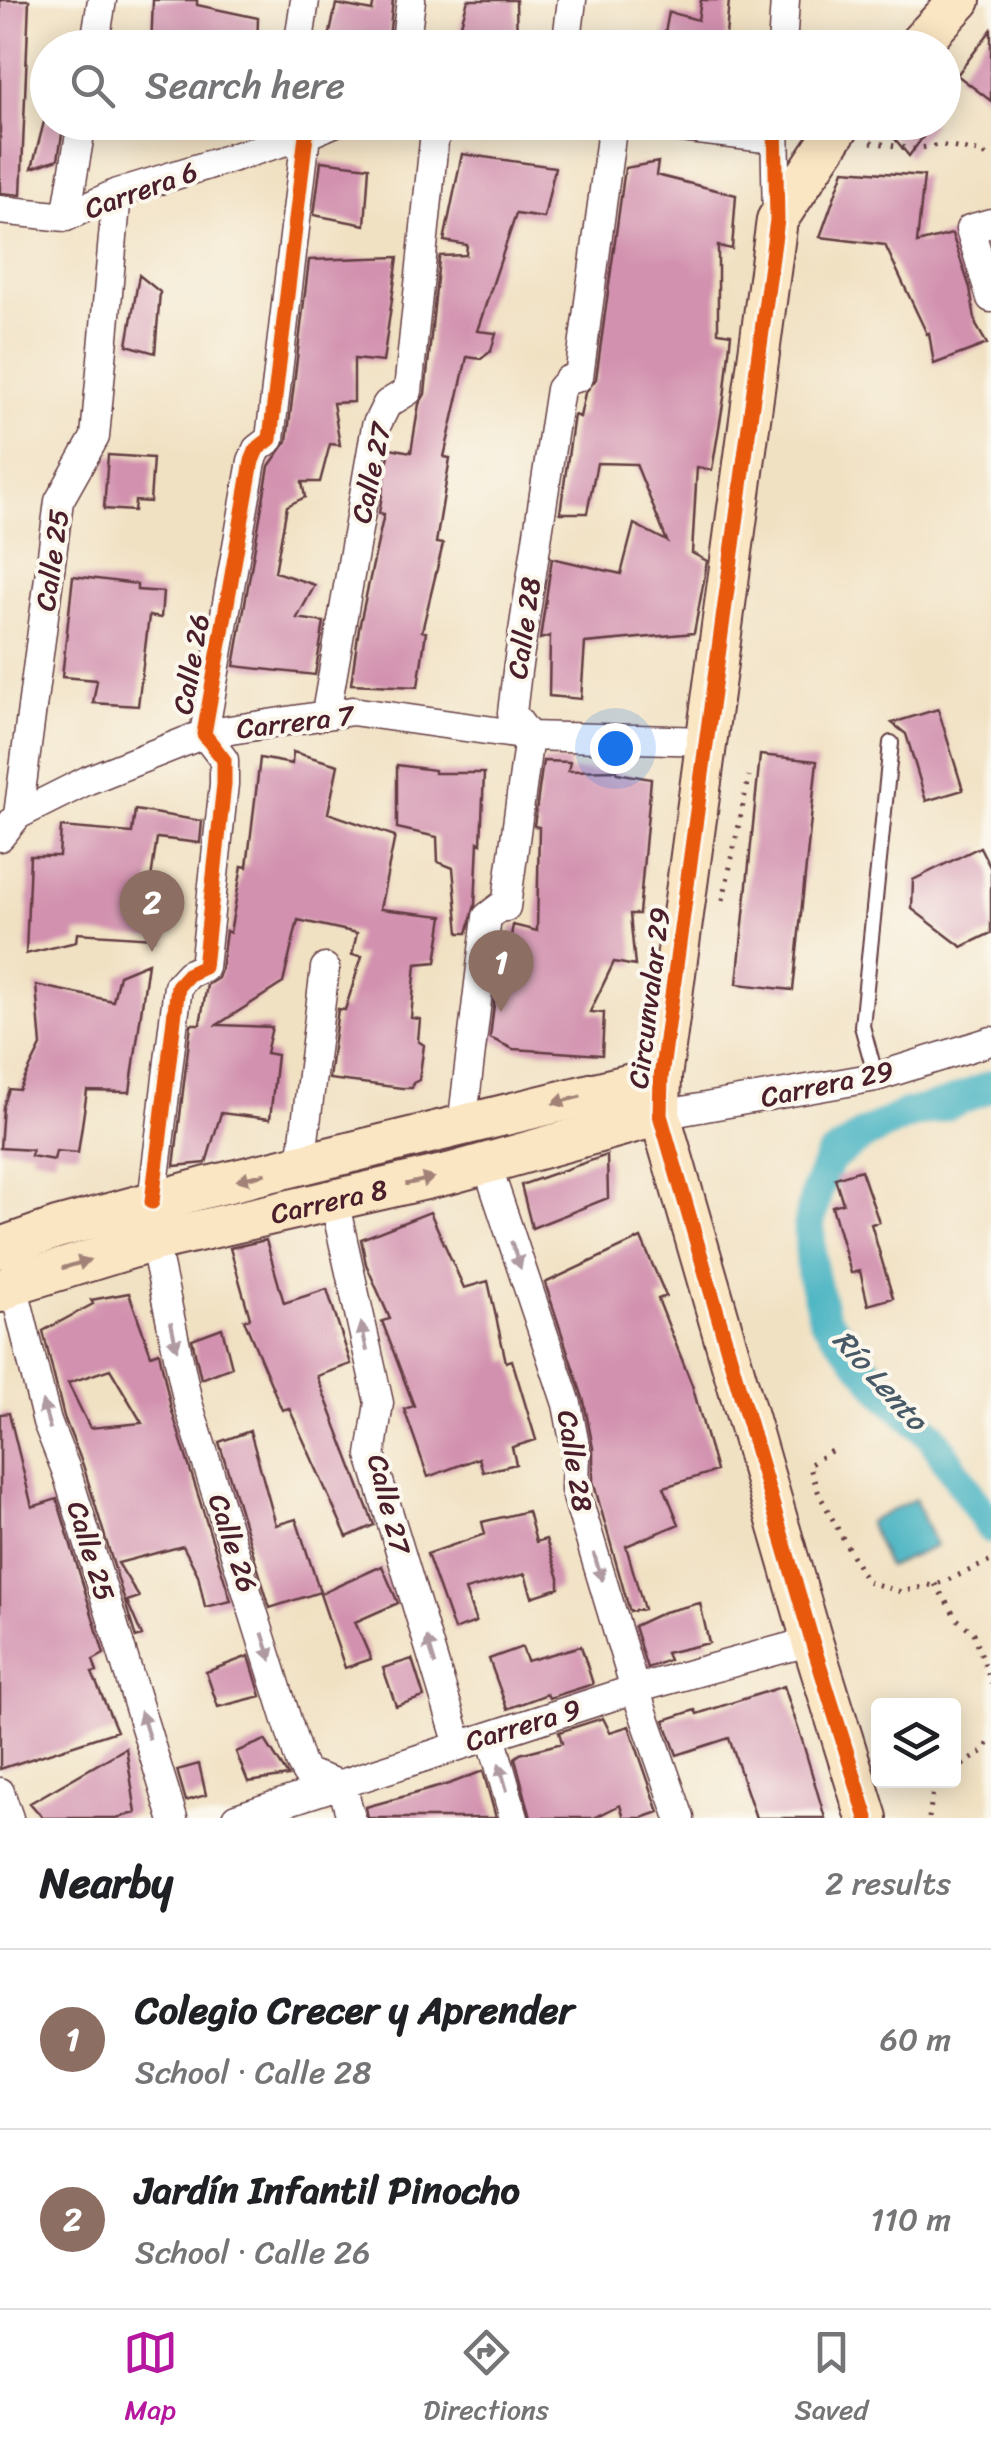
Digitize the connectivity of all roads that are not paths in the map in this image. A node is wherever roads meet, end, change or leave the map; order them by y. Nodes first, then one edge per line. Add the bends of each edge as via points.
1 (102, 0) edge
2 (305, 0) edge
3 (410, 0) edge
4 (572, 0) edge
5 (786, 0) edge
6 (960, 0) edge
7 (97, 30) edge
8 (301, 30) edge
9 (406, 30) edge
10 (568, 30) edge
11 (784, 30) edge
12 (932, 30) edge
13 (79, 140) edge
14 (273, 140) edge
15 (304, 140) edge
16 (434, 140) edge
17 (611, 140) edge
18 (775, 140) edge
19 (831, 140) edge
20 (117, 193) junction
21 (0, 210) edge
22 (66, 218) junction
23 (777, 220) junction
24 (980, 226) edge
25 (991, 298) edge
26 (326, 713) junction
27 (204, 734) junction
28 (529, 736) junction
29 (707, 741) junction
30 (892, 743) dead end
31 (9, 826) edge
32 (325, 968) dead end
33 (991, 1041) edge
34 (876, 1077) junction
35 (661, 1096) junction
36 (462, 1126) junction
37 (486, 1162) junction
38 (301, 1165) junction
39 (334, 1200) junction
40 (153, 1221) junction
41 (4, 1275) edge
42 (812, 1641) junction
43 (635, 1689) junction
44 (491, 1736) junction
45 (459, 1744) junction
46 (342, 1784) junction
47 (0, 1792) edge
48 (9, 1818) edge
49 (173, 1818) edge
50 (236, 1818) edge
51 (351, 1818) edge
52 (514, 1818) edge
53 (680, 1818) edge
54 (867, 1818) edge

1 - 7 street
2 - 8 street
3 - 9 street
4 - 10 street
5 - 11 street
6 - 12 street
13 - 22 street
14 - 20 street, Carrera 6
15 - 27 street, Calle 26 via 270,439 252,461
16 - 26 street, Calle 27 via 408,391 388,404 376,426
17 - 28 street, Calle 28 via 578,377 560,389 517,671 512,713
18 - 23 street
19 - 23 street
20 - 22 street, Carrera 6
20 - 31 street, Calle 25 via 94,437 59,502
21 - 22 street, Carrera 6
23 - 29 street, Circunvalar 29
24 - 25 street
26 - 27 street, Carrera 7
26 - 28 street, Carrera 7
27 - 31 street, Carrera 7 via 88,780
27 - 40 street, Calle 26 via 224,760 217,861 204,966 178,986
28 - 29 street, Carrera 7
28 - 36 street, Calle 28 via 506,907 487,916
29 - 35 street, Circunvalar 29
30 - 34 lane via 862,1026
32 - 38 street
33 - 34 street, Carrera 29
34 - 35 street, Carrera 29
35 -> 36 street, Carrera 8
35 - 37 street, Carrera 8
35 - 42 street, Circunvalar 29
36 - 38 street, Carrera 8
39 -> 37 street, Carrera 8
37 -> 43 street, Calle 28 via 567,1404 575,1490
38 -> 40 street, Carrera 8
39 - 40 street, Carrera 8
45 -> 39 street, Calle 27 via 371,1455 379,1403
40 - 41 street, Carrera 8
40 -> 46 street, Calle 26 via 188,1402 300,1762 306,1773
49 -> 41 street, Calle 25
42 - 43 street, Carrera 9
42 - 54 street, Circunvalar 29
43 - 44 street, Carrera 9
43 - 53 street, Calle 28
44 - 45 street, Carrera 9
52 -> 44 street
45 - 46 street, Carrera 9
46 - 50 street, Carrera 9
46 - 51 street
47 - 48 street

